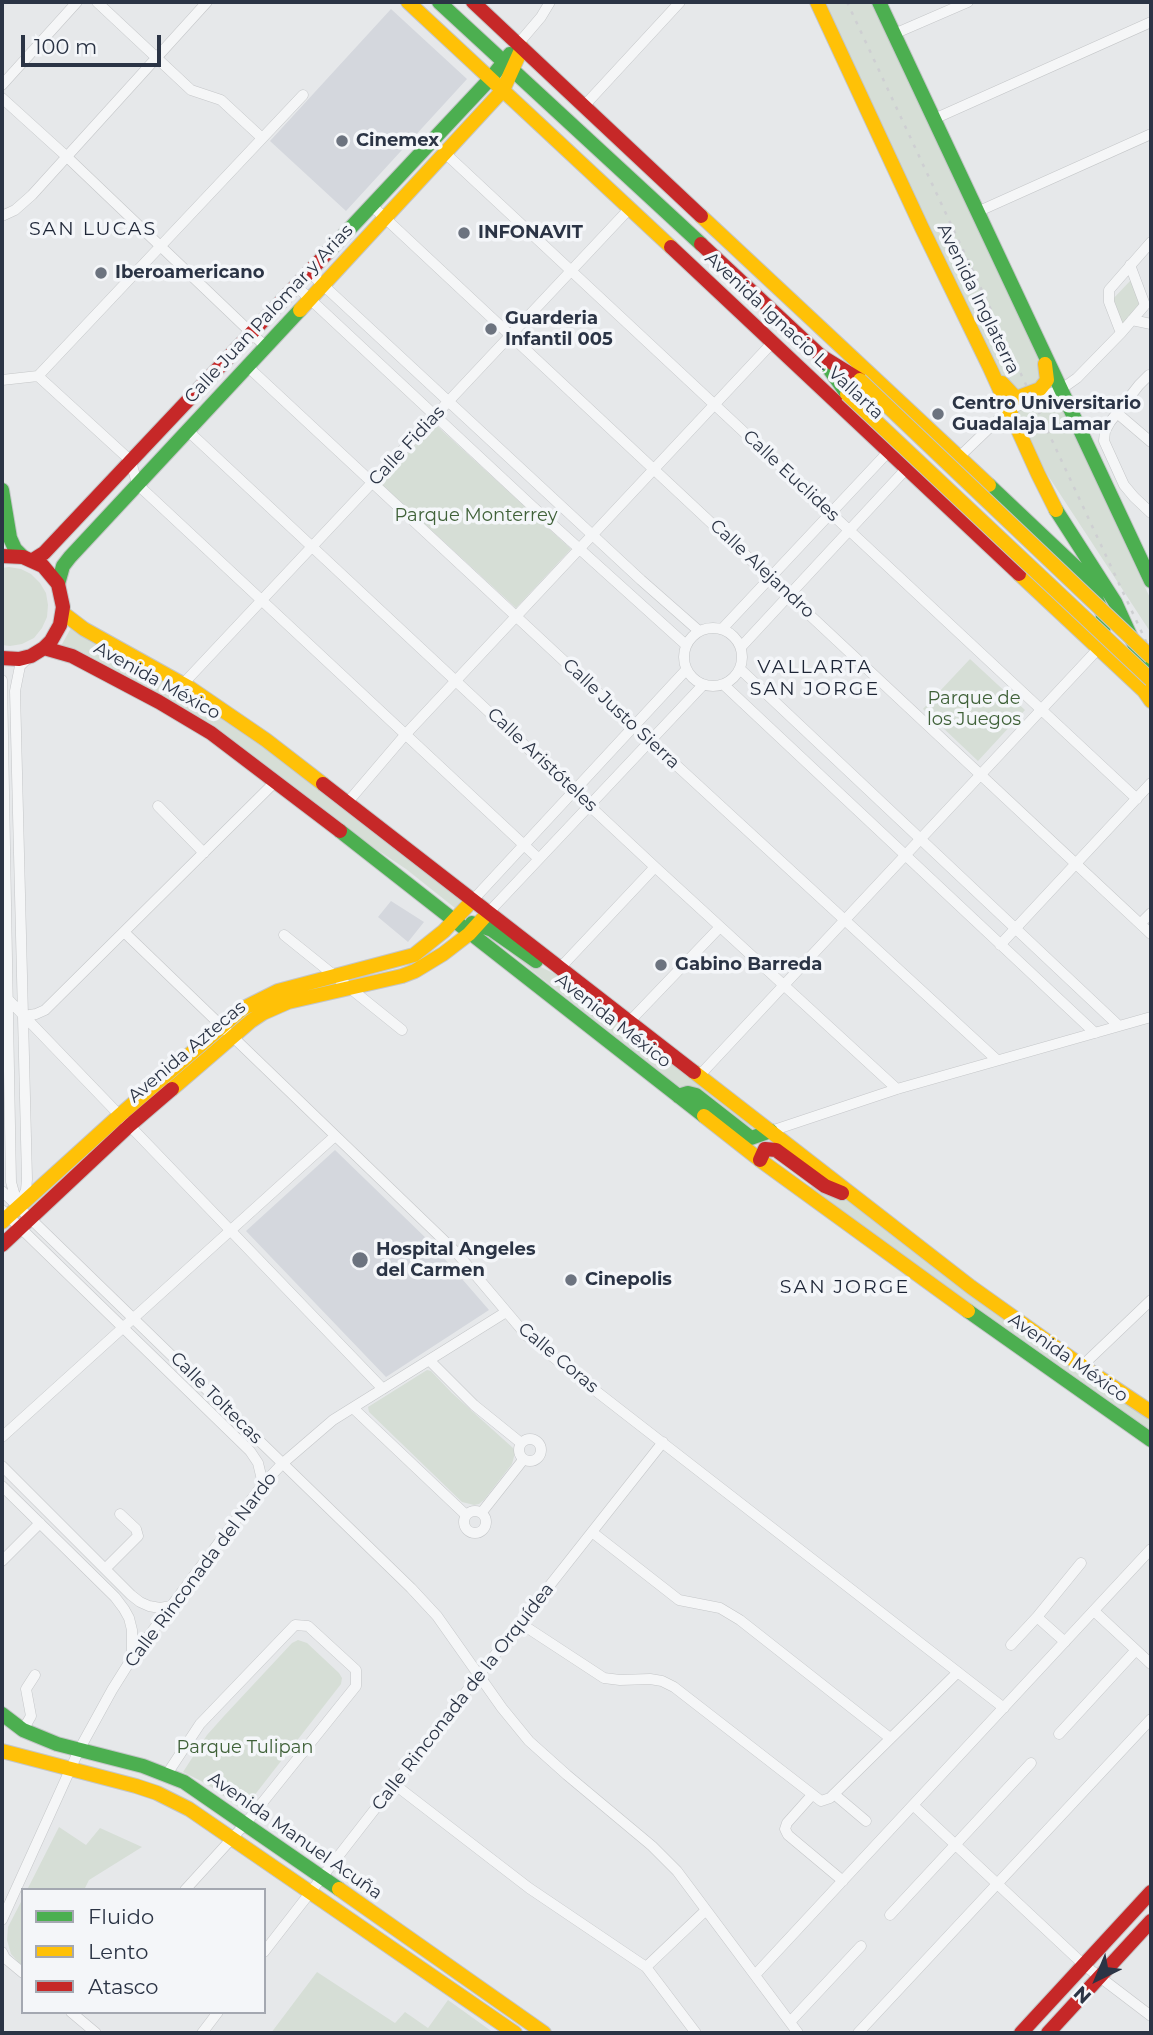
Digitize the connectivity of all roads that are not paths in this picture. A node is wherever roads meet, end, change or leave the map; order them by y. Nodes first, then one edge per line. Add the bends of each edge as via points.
1 (78, 2) edge
2 (97, 2) edge
3 (207, 2) edge
4 (408, 2) edge
5 (439, 2) edge
6 (473, 2) edge
7 (550, 2) edge
8 (680, 2) edge
9 (817, 2) edge
10 (879, 2) edge
11 (968, 2) edge
12 (1151, 22) edge
13 (894, 34) junction
14 (522, 43) junction
15 (156, 57) junction
16 (508, 67) junction
17 (491, 78) junction
18 (2, 85) edge
19 (503, 90) junction
20 (303, 95) dead end
21 (2, 97) edge
22 (584, 106) junction
23 (933, 119) junction
24 (1151, 134) edge
25 (262, 138) junction
26 (446, 154) junction
27 (66, 156) junction
28 (372, 205) junction
29 (630, 208) junction
30 (977, 212) junction
31 (2, 216) edge
32 (386, 218) junction
33 (1151, 242) edge
34 (160, 245) junction
35 (1130, 265) junction
36 (571, 271) junction
37 (309, 272) junction
38 (323, 284) junction
39 (296, 286) junction
40 (309, 299) junction
41 (1148, 307) edge
42 (1132, 320) junction
43 (1151, 324) edge
44 (252, 333) junction
45 (1121, 333) junction
46 (511, 335) junction
47 (773, 342) junction
48 (265, 346) junction
49 (1044, 354) junction
50 (821, 356) junction
51 (247, 366) junction
52 (990, 368) junction
53 (1150, 375) edge
54 (38, 376) junction
55 (2, 380) edge
56 (1060, 390) junction
57 (450, 400) junction
58 (714, 404) junction
59 (1009, 409) junction
60 (1117, 413) junction
61 (435, 416) junction
62 (187, 430) junction
63 (1151, 442) edge
64 (889, 451) junction
65 (958, 458) junction
66 (131, 461) junction
67 (907, 468) junction
68 (654, 469) junction
69 (373, 482) junction
70 (137, 484) junction
71 (2, 490) edge
72 (830, 513) junction
73 (1151, 513) edge
74 (849, 530) junction
75 (593, 534) junction
76 (312, 547) junction
77 (579, 549) junction
78 (2, 556) edge
79 (28, 558) junction
80 (770, 577) junction
81 (1151, 580) edge
82 (58, 584) junction
83 (789, 594) junction
84 (261, 601) junction
85 (63, 613) junction
86 (516, 616) junction
87 (722, 629) junction
88 (699, 631) junction
89 (686, 645) junction
90 (741, 647) junction
91 (44, 648) junction
92 (1098, 649) junction
93 (31, 656) junction
94 (1151, 657) edge
95 (2, 658) edge
96 (686, 670) junction
97 (740, 670) junction
98 (2, 680) edge
99 (456, 681) junction
100 (1151, 681) edge
101 (183, 684) junction
102 (703, 685) junction
103 (724, 685) junction
104 (1151, 701) edge
105 (1041, 710) junction
106 (635, 727) junction
107 (405, 735) junction
108 (650, 741) junction
109 (981, 774) junction
110 (275, 781) junction
111 (1151, 783) edge
112 (575, 791) junction
113 (1137, 799) junction
114 (347, 803) junction
115 (590, 805) junction
116 (158, 806) dead end
117 (920, 840) junction
118 (524, 844) junction
119 (204, 853) junction
120 (905, 856) junction
121 (539, 859) junction
122 (1076, 863) junction
123 (655, 867) junction
124 (472, 901) junction
125 (488, 913) junction
126 (1151, 913) edge
127 (457, 917) junction
128 (844, 920) junction
129 (1141, 923) junction
130 (720, 927) junction
131 (473, 929) junction
132 (1015, 929) junction
133 (124, 932) junction
134 (1151, 934) edge
135 (284, 935) dead end
136 (1000, 945) junction
137 (560, 968) junction
138 (336, 976) junction
139 (784, 985) junction
140 (350, 988) junction
141 (4, 999) edge
142 (24, 1016) junction
143 (1151, 1017) edge
144 (629, 1022) junction
145 (1119, 1026) junction
146 (402, 1030) dead end
147 (228, 1031) junction
148 (1096, 1033) junction
149 (997, 1060) junction
150 (699, 1076) junction
151 (897, 1089) junction
152 (678, 1096) junction
153 (125, 1120) junction
154 (771, 1131) junction
155 (335, 1136) junction
156 (760, 1160) junction
157 (2, 1191) edge
158 (857, 1199) junction
159 (8, 1214) edge
160 (26, 1223) junction
161 (231, 1230) junction
162 (2, 1245) edge
163 (1150, 1303) edge
164 (506, 1312) junction
165 (133, 1317) junction
166 (122, 1327) junction
167 (429, 1360) junction
168 (1082, 1366) junction
169 (383, 1389) junction
170 (353, 1408) junction
171 (1151, 1412) edge
172 (2, 1437) edge
173 (1151, 1440) edge
174 (663, 1442) junction
175 (521, 1443) junction
176 (523, 1460) junction
177 (283, 1463) junction
178 (2, 1466) edge
179 (263, 1484) junction
180 (2, 1486) edge
181 (482, 1513) junction
182 (120, 1514) dead end
183 (466, 1515) junction
184 (40, 1524) junction
185 (592, 1532) junction
186 (1151, 1549) edge
187 (1142, 1560) junction
188 (2, 1561) edge
189 (1081, 1563) dead end
190 (105, 1569) junction
191 (1151, 1569) edge
192 (171, 1606) junction
193 (1094, 1611) junction
194 (1037, 1617) junction
195 (520, 1623) junction
196 (1065, 1642) junction
197 (1011, 1645) dead end
198 (1136, 1650) junction
199 (132, 1658) junction
200 (1151, 1664) edge
201 (958, 1672) junction
202 (35, 1675) dead end
203 (479, 1675) junction
204 (1004, 1708) junction
205 (2, 1714) edge
206 (1151, 1719) edge
207 (23, 1730) junction
208 (1059, 1734) dead end
209 (890, 1738) junction
210 (2, 1751) edge
211 (79, 1751) junction
212 (1031, 1763) dead end
213 (71, 1769) junction
214 (167, 1774) junction
215 (394, 1784) junction
216 (812, 1794) junction
217 (830, 1798) junction
218 (914, 1806) junction
219 (866, 1821) dead end
220 (246, 1824) junction
221 (232, 1838) junction
222 (955, 1845) junction
223 (322, 1878) junction
224 (843, 1881) junction
225 (998, 1884) junction
226 (188, 1888) edge
227 (1151, 1892) edge
228 (310, 1893) junction
229 (706, 1910) junction
230 (890, 1915) dead end
231 (2, 1920) edge
232 (1151, 1921) edge
233 (861, 1946) dead end
234 (266, 1949) edge
235 (2, 1952) edge
236 (1084, 1965) junction
237 (646, 1967) junction
238 (21, 1971) edge
239 (755, 1975) junction
240 (1100, 1977) junction
241 (73, 2014) edge
242 (216, 2014) edge
243 (1151, 2016) edge
244 (790, 2022) junction
245 (96, 2033) edge
246 (202, 2033) edge
247 (515, 2033) edge
248 (544, 2033) edge
249 (696, 2033) edge
250 (798, 2033) edge
251 (858, 2033) edge
252 (1021, 2033) edge
253 (1048, 2033) edge

1 - 18 street
2 - 15 street
3 - 15 street
4 - 17 street, Avenida Ignacio L. Vallarta
5 - 16 street, Avenida Ignacio L. Vallarta
6 - 14 street, Avenida Ignacio L. Vallarta
7 - 14 street
8 - 22 street
9 - 52 street, Avenida Inglaterra
10 - 13 street, Avenida Inglaterra
11 - 13 street
12 - 23 street
13 - 23 street, Avenida Inglaterra
14 - 16 street
14 - 22 street, Avenida Ignacio L. Vallarta
15 - 25 street via 191,90 221,100
15 - 27 street
16 - 17 street, Calle Juan Palomar y Arias
16 - 19 street, Calle Juan Palomar y Arias
16 - 50 street, Avenida Ignacio L. Vallarta
17 - 19 street, Avenida Ignacio L. Vallarta
17 - 28 street, Calle Juan Palomar y Arias
19 - 26 street, Calle Juan Palomar y Arias
19 - 29 street, Avenida Ignacio L. Vallarta
20 - 25 street
21 - 27 street
22 - 65 street, Avenida Ignacio L. Vallarta
23 - 30 street, Avenida Inglaterra
24 - 30 street
25 - 34 street
26 - 32 street, Calle Juan Palomar y Arias
26 - 36 street, Calle Euclides
27 - 31 street via 24,203
27 - 34 street
28 - 32 street, Calle Alejandro
28 - 37 street, Calle Juan Palomar y Arias
29 - 36 street, Calle Fidias
29 - 47 street, Avenida Ignacio L. Vallarta
30 - 49 street, Avenida Inglaterra
32 - 38 street, Calle Juan Palomar y Arias
32 - 46 street, Calle Alejandro
33 - 35 street
34 - 44 street
34 - 54 street
35 - 41 street
35 - 45 street via 1108,296
36 - 46 street, Calle Fidias
36 - 58 street, Calle Euclides
37 - 38 street
37 - 39 street, Calle Juan Palomar y Arias
38 - 40 street, Calle Juan Palomar y Arias
38 - 57 street
39 - 40 street
39 - 44 street, Calle Juan Palomar y Arias
40 - 48 street, Calle Juan Palomar y Arias
40 - 61 street
41 - 42 street
42 - 43 street
42 - 45 street
44 - 48 street
44 - 66 street, Calle Juan Palomar y Arias
45 - 56 street
46 - 57 street, Calle Fidias
46 - 68 street, Calle Alejandro
47 - 58 street
47 - 64 street, Avenida Ignacio L. Vallarta
48 - 51 street, Calle Juan Palomar y Arias
49 - 52 street via 1047,380 1040,389 1020,398 1012,396
49 - 56 street, Avenida Inglaterra
50 - 94 street, Avenida Ignacio L. Vallarta, bridge via 860,380
50 - 100 street, Avenida Ignacio L. Vallarta, bridge via 847,394
51 - 62 street, Calle Juan Palomar y Arias
51 - 69 street, Calle Justo Sierra
52 - 59 street, Avenida Inglaterra
53 - 60 street
54 - 55 street
54 - 66 street
56 - 59 street
56 - 81 street, Avenida Inglaterra
57 - 61 street, Calle Fidias
57 - 75 street
58 - 68 street
58 - 72 street, Calle Euclides
59 - 65 street
59 - 100 street, Avenida Inglaterra via 1056,509 1126,623
60 - 63 street
60 - 73 street via 1104,441 1124,485
61 - 69 street, Calle Fidias
61 - 77 street
62 - 70 street, Calle Juan Palomar y Arias
62 - 76 street, Calle Aristóteles
64 - 67 street, Avenida Ignacio L. Vallarta
64 - 72 street
65 - 92 street, Avenida Ignacio L. Vallarta via 1091,586 1103,614 1103,639
66 - 70 street
66 - 79 street, Calle Juan Palomar y Arias via 44,553
67 - 74 street
67 - 92 street, Avenida Ignacio L. Vallarta
68 - 75 street
68 - 80 street, Calle Alejandro
69 - 76 street, Calle Fidias
69 - 86 street, Calle Justo Sierra
70 - 82 street, Calle Juan Palomar y Arias via 70,557
70 - 84 street
71 - 79 street via 10,538 15,549
72 - 74 street, Calle Euclides
72 - 80 street
74 - 83 street
74 - 105 street, Calle Euclides
75 - 77 street
75 - 88 street
76 - 84 street, Calle Fidias
76 - 99 street, Calle Aristóteles
77 - 86 street
77 - 89 street
78 - 79 street
79 - 82 street
80 - 83 street, Calle Alejandro
80 - 87 street
82 - 85 street
83 - 90 street
83 - 109 street, Calle Alejandro
84 - 101 street, Calle Fidias
84 - 107 street
85 - 91 street via 56,634
85 - 101 street, Avenida México
86 - 99 street
86 - 106 street, Calle Justo Sierra
87 - 88 street
87 - 90 street
88 - 89 street
89 - 96 street
90 - 97 street
91 - 93 street
91 - 110 street, Avenida México via 72,656 159,702 211,733
92 - 104 street, Avenida Ignacio L. Vallarta
92 - 105 street
93 - 95 street
93 - 142 street via 20,666 15,691
96 - 102 street
96 - 106 street
97 - 103 street
97 - 117 street
98 - 141 street
99 - 107 street
99 - 112 street, Calle Aristóteles
101 - 114 street, Avenida México
102 - 103 street
102 - 108 street
103 - 120 street
105 - 109 street
105 - 113 street, Calle Euclides
106 - 108 street, Calle Justo Sierra
106 - 112 street
107 - 114 street
107 - 118 street
108 - 115 street
108 - 128 street, Calle Justo Sierra
109 - 117 street
109 - 122 street, Calle Alejandro
110 - 119 street
110 - 127 street, Avenida México
111 - 113 street
112 - 115 street, Calle Aristóteles
112 - 118 street
113 - 122 street
114 - 124 street, Avenida México
115 - 121 street
115 - 123 street, Calle Aristóteles
116 - 119 street
117 - 120 street
117 - 132 street
118 - 121 street
118 - 124 street
119 - 133 street
120 - 128 street
120 - 136 street
121 - 125 street
122 - 129 street, Calle Alejandro
122 - 132 street
123 - 130 street, Calle Aristóteles
123 - 137 street
124 - 125 street, Avenida México
124 - 127 street, Avenida Aztecas
125 - 127 street
125 - 131 street, Avenida Aztecas
125 - 137 street, Avenida México
126 - 129 street
127 - 131 street, Avenida México
127 - 138 street, Avenida Aztecas via 414,955
128 - 139 street
128 - 149 street, Calle Justo Sierra
129 - 134 street, Calle Alejandro
130 - 139 street, Calle Aristóteles
130 - 144 street
131 - 137 street via 492,930 543,966
131 - 140 street, Avenida Aztecas via 415,971
131 - 152 street, Avenida México
132 - 136 street
132 - 145 street
133 - 142 street via 45,1010
133 - 147 street, Calle Coras
135 - 138 street
136 - 148 street
137 - 144 street, Avenida México
138 - 140 street
138 - 147 street, Avenida Aztecas via 267,995 243,1009
139 - 150 street
139 - 151 street, Calle Aristóteles
140 - 146 street
140 - 147 street, Avenida Aztecas via 276,1007
141 - 142 street
141 - 159 street via 11,1182
142 - 153 street
142 - 159 street via 27,1178 26,1190
143 - 145 street
144 - 150 street, Avenida México
145 - 148 street
147 - 153 street, Avenida Aztecas
147 - 155 street, Calle Coras
148 - 149 street
149 - 151 street
150 - 154 street, Avenida México
151 - 154 street
152 - 154 street via 696,1095 751,1138
152 - 156 street, Avenida México
153 - 159 street, Avenida Aztecas
153 - 160 street, Avenida Aztecas
153 - 161 street
154 - 158 street, Avenida México
155 - 161 street
155 - 164 street, Calle Coras via 456,1252
156 - 158 street via 765,1149 776,1150 825,1186
156 - 173 street, Avenida México
157 - 159 street, Calle Toltecas
158 - 168 street, Avenida México
159 - 160 street, Calle Toltecas
160 - 162 street, Avenida Aztecas
160 - 165 street, Calle Toltecas
160 - 166 street, Calle Toltecas
161 - 165 street
161 - 169 street
163 - 168 street
164 - 167 street, Calle Rinconada del Nardo
164 - 174 street, Calle Coras via 527,1336
165 - 166 street
165 - 177 street, Calle Toltecas
166 - 172 street
166 - 179 street, Calle Toltecas via 250,1451
167 - 169 street, Calle Rinconada del Nardo
167 - 175 street
168 - 171 street, Avenida México
169 - 170 street, Calle Rinconada del Nardo
170 - 177 street, Calle Rinconada del Nardo
170 - 183 street
174 - 185 street, Calle Rinconada de la Orquídea
174 - 201 street, Calle Coras
175 - 176 street
175 - 176 street via 534,1439 541,1451 533,1461
176 - 181 street
177 - 179 street, Calle Rinconada del Nardo
177 - 203 street, Calle Toltecas via 429,1606
178 - 190 street
179 - 192 street, Calle Rinconada del Nardo
180 - 184 street
181 - 183 street via 473,1510
181 - 183 street via 485,1527 477,1534 467,1530
182 - 190 street via 138,1536
184 - 188 street
184 - 199 street via 124,1609 132,1630
185 - 195 street, Calle Rinconada de la Orquídea
185 - 209 street via 679,1600 720,1608 740,1620
186 - 187 street
187 - 191 street
187 - 193 street
189 - 194 street
190 - 192 street via 140,1601 160,1608
192 - 199 street, Calle Rinconada del Nardo
193 - 196 street
193 - 198 street
194 - 196 street
194 - 197 street
195 - 203 street, Calle Rinconada de la Orquídea
195 - 216 street via 604,1678 650,1679 674,1688
196 - 204 street
198 - 200 street
198 - 208 street
199 - 211 street, Calle Rinconada del Nardo
201 - 204 street, Calle Coras
201 - 209 street
202 - 207 street via 26,1689 31,1716
203 - 215 street, Calle Rinconada de la Orquídea
203 - 229 street, Calle Toltecas via 529,1741 652,1846
204 - 218 street
205 - 207 street, Avenida Manuel Acuña
206 - 225 street
207 - 211 street, Avenida Manuel Acuña
209 - 217 street
210 - 213 street, Avenida Manuel Acuña
211 - 213 street, Calle Rinconada del Nardo
211 - 214 street, Avenida Manuel Acuña
212 - 222 street
213 - 221 street, Avenida Manuel Acuña via 156,1793
213 - 231 street, Calle Rinconada del Nardo
214 - 220 street, Avenida Manuel Acuña
214 - 220 street via 210,1712 293,1627 308,1626 356,1670 356,1686
215 - 223 street, Calle Rinconada de la Orquídea
215 - 237 street via 529,1888
216 - 217 street via 821,1801
216 - 224 street via 785,1829
217 - 219 street
218 - 222 street
218 - 224 street
220 - 221 street
220 - 223 street, Avenida Manuel Acuña
221 - 226 street
221 - 228 street, Avenida Manuel Acuña
222 - 225 street
222 - 230 street
223 - 228 street, Calle Rinconada de la Orquídea
223 - 248 street, Avenida Manuel Acuña
224 - 239 street
225 - 236 street
225 - 251 street
227 - 236 street
228 - 234 street, Calle Rinconada de la Orquídea
228 - 247 street, Avenida Manuel Acuña
229 - 237 street
229 - 239 street, Calle Toltecas
232 - 240 street
233 - 244 street
235 - 238 street
236 - 240 street
236 - 252 street
237 - 249 street
239 - 244 street, Calle Toltecas
240 - 243 street
240 - 253 street
241 - 245 street
242 - 246 street
244 - 250 street, Calle Toltecas

